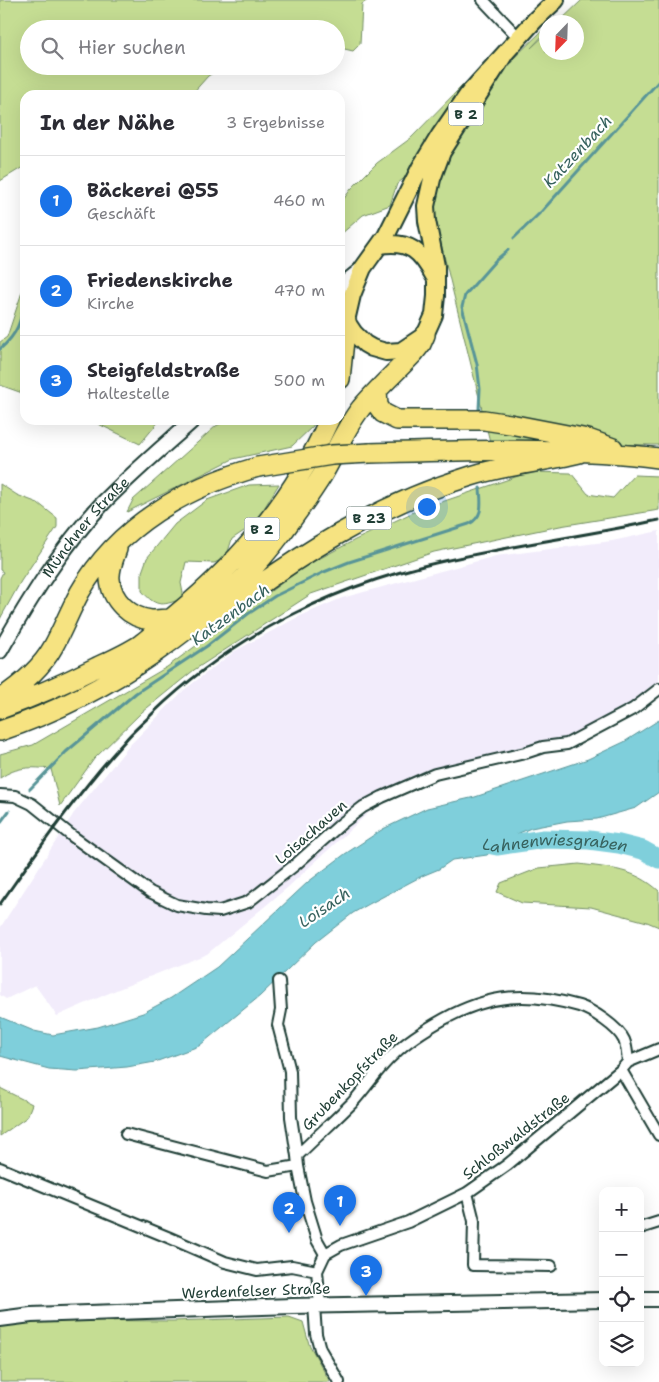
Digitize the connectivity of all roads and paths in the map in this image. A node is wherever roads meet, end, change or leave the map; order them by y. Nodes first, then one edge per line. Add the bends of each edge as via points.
1 (483, 0) edge
2 (556, 0) edge
3 (519, 38) junction
4 (426, 174) junction
5 (380, 245) junction
6 (362, 268) junction
7 (436, 280) junction
8 (345, 283) edge
9 (345, 312) edge
10 (345, 320) edge
11 (425, 335) junction
12 (377, 391) junction
13 (188, 425) edge
14 (326, 425) edge
15 (579, 453) junction
16 (631, 454) junction
17 (659, 458) edge
18 (119, 543) junction
19 (176, 626) junction
20 (0, 652) edge
21 (659, 689) edge
22 (0, 700) edge
23 (0, 709) edge
24 (0, 730) edge
25 (0, 795) edge
26 (279, 981) dead end
27 (659, 1049) edge
28 (624, 1066) junction
29 (126, 1134) dead end
30 (659, 1135) edge
31 (298, 1161) junction
32 (0, 1168) edge
33 (467, 1193) junction
34 (659, 1222) edge
35 (644, 1227) edge
36 (326, 1254) junction
37 (551, 1266) dead end
38 (317, 1271) junction
39 (659, 1298) edge
40 (644, 1299) edge
41 (599, 1300) edge
42 (317, 1305) junction
43 (0, 1319) edge
44 (339, 1382) edge

1 - 3 street
2 - 3 main road, B 2
3 - 4 main road, B 2 via 469,93 440,135
4 - 5 main road, B 2
4 - 7 main road, B 2 via 427,221
5 - 6 main road, B 2
5 - 7 main road via 402,244 414,249 425,260
6 - 8 street
6 - 9 main road, B 2
7 - 11 main road, B 2 via 436,306
10 - 11 main road via 365,344 386,352 401,351
11 - 12 highway, B 2 via 414,353
12 - 16 highway, B 23 via 378,406 383,413 397,420 484,420 588,439
12 - 19 highway, B 2 via 346,430 323,475 281,534 248,573 218,603
13 - 20 street, Münchner Straße via 100,506 49,572
14 - 19 highway, B 2 via 306,465 267,523
15 - 16 highway, B 23
15 - 18 highway, B 23, bridge via 541,450 370,453 332,455 258,467 188,492 149,517
15 - 19 highway, B 23 via 471,476 426,492 327,540 204,626
16 - 17 highway, B 23
18 - 19 highway via 110,579 115,596 128,611 138,616
18 - 22 highway, B 23 via 80,592 53,648 39,667
19 - 23 highway, B 2 via 52,690
19 - 24 highway, B 2 via 152,656 108,682 57,708
21 - 25 street, Loisachauen via 633,709 566,744 435,774 382,796 342,823 256,896 220,911 177,906 150,892 32,804 15,796
26 - 31 street, Grubenkopfstraße via 281,1010 278,1025 290,1070 291,1118
27 - 28 street, Schloßwaldstraße
28 - 30 street, Grubenkopfstraße
28 - 31 street, Grubenkopfstraße via 627,1052 623,1038 609,1023 587,1009 545,998 498,998 476,1004 449,1016 395,1052
28 - 33 street, Schloßwaldstraße via 508,1165
29 - 31 street via 268,1171
31 - 36 street, Grubenkopfstraße via 305,1201 317,1240
32 - 38 street via 225,1262 257,1270 292,1266
33 - 36 street, Schloßwaldstraße via 408,1222 341,1245
33 - 37 street via 474,1222 473,1265
34 - 35 street
36 - 38 street
38 - 42 street
39 - 40 street
41 - 42 street, Werdenfelser Straße
42 - 43 street, Werdenfelser Straße via 31,1315
42 - 44 street via 316,1334 320,1349

